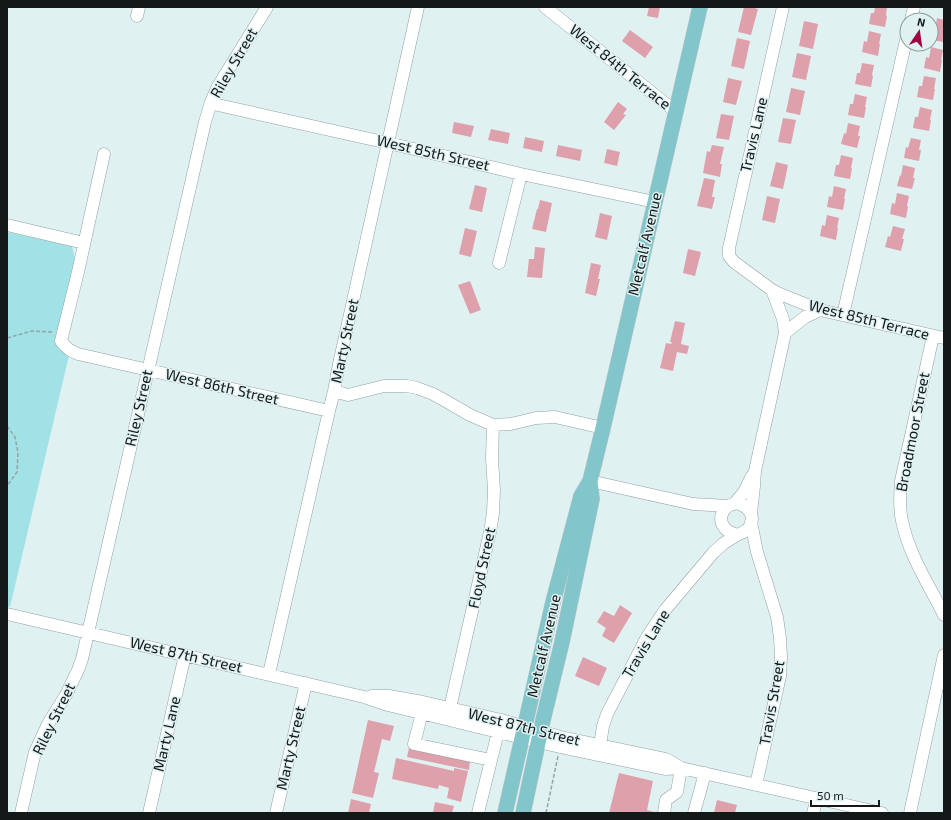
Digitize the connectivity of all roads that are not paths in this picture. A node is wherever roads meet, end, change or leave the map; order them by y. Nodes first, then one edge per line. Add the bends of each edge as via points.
1 (267, 7) edge
2 (418, 7) edge
3 (544, 7) edge
4 (700, 7) edge
5 (783, 7) edge
6 (903, 52) edge
7 (211, 102) junction
8 (676, 112) junction
9 (388, 143) junction
10 (104, 154) dead end
11 (521, 174) junction
12 (655, 202) junction
13 (7, 225) edge
14 (84, 243) junction
15 (734, 262) joint
16 (499, 263) dead end
17 (772, 290) junction
18 (820, 310) junction
19 (843, 315) junction
20 (784, 333) junction
21 (938, 337) edge
22 (148, 370) junction
23 (334, 391) junction
24 (329, 411) junction
25 (493, 425) junction
26 (603, 428) junction
27 (755, 471) junction
28 (590, 482) junction
29 (693, 504) junction
30 (731, 505) junction
31 (751, 518) junction
32 (722, 521) junction
33 (738, 535) junction
34 (757, 552) junction
35 (713, 553) junction
36 (7, 614) edge
37 (944, 615) edge
38 (88, 632) junction
39 (186, 655) junction
40 (944, 655) edge
41 (270, 674) junction
42 (306, 683) junction
43 (364, 697) junction
44 (450, 708) junction
45 (422, 713) junction
46 (498, 732) junction
47 (524, 732) junction
48 (540, 736) junction
49 (600, 746) junction
50 (491, 760) junction
51 (681, 768) junction
52 (705, 773) junction
53 (756, 785) junction
54 (817, 798) junction
55 (21, 813) edge
56 (149, 813) edge
57 (276, 813) edge
58 (478, 813) edge
59 (505, 813) edge
60 (522, 813) edge
61 (664, 813) edge
62 (694, 813) edge
63 (813, 813) edge
64 (882, 813) edge
65 (910, 813) edge

1 - 7 street, Riley Street via 221,80
2 - 9 street, Marty Street
3 - 8 street, West 84th Terrace
4 - 8 main road, Metcalf Avenue
5 - 15 street, Travis Lane via 728,248 729,256
6 - 19 street
7 - 9 street, West 85th Street
7 - 22 street, Riley Street
8 - 12 main road, Metcalf Avenue
9 - 11 street, West 85th Street
9 - 23 street, Marty Street
10 - 14 street
11 - 12 street, West 85th Street
11 - 16 street
12 - 26 main road, Metcalf Avenue
13 - 14 street
14 - 22 street, West 86th Street via 61,341 70,351 78,354
15 - 17 street, West 85th Terrace
17 - 18 street, West 85th Terrace
17 - 20 street, Travis Street via 783,319
18 - 19 street, West 85th Terrace
18 - 20 street via 804,317
19 - 21 street, West 85th Terrace
20 - 27 street, Travis Street
21 - 37 street, Broadmoor Street via 901,481 900,501 901,520 906,538
22 - 24 street, West 86th Street
22 - 38 street, Riley Street
23 - 24 street, Marty Street
23 - 25 street via 348,395 384,386 412,387 433,394
24 - 41 street, Marty Street
25 - 26 street via 555,417
25 - 44 street, Floyd Street via 493,513
26 - 28 main road, Metcalf Avenue
27 - 30 street, Travis Street via 744,492
27 - 31 street, Travis Street
28 - 29 street
28 - 47 main road, Metcalf Avenue via 581,496 553,602
28 - 48 main road, Metcalf Avenue via 592,499
29 - 30 street
29 - 32 street via 713,513
30 - 31 street via 745,506
30 - 32 street via 722,513
31 - 33 street via 746,530
31 - 34 street, Travis Street
32 - 33 street via 728,531
32 - 35 street, Travis Lane via 721,533
33 - 34 street, Travis Street
33 - 35 street, Travis Lane
34 - 53 street, Travis Street via 777,617 781,657 780,676
35 - 49 street, Travis Lane via 665,610 647,637 607,714
36 - 38 street, West 87th Street
38 - 39 street, West 87th Street
38 - 55 street, Riley Street via 78,670 35,752
39 - 41 street, West 87th Street
39 - 56 street, Marty Lane
40 - 65 street
41 - 42 street, West 87th Street
42 - 43 street, West 87th Street
42 - 57 street, Marty Street
43 - 44 street, West 87th Street via 389,696
43 - 45 street, West 87th Street
44 - 47 street, West 87th Street
45 - 46 street, West 87th Street
45 - 50 street via 414,744
46 - 47 street, West 87th Street
46 - 50 street
47 - 48 street, West 87th Street
47 - 59 main road, Metcalf Avenue
48 - 49 street, West 87th Street
48 - 51 street, West 87th Street via 560,747 665,769
48 - 60 main road, Metcalf Avenue
49 - 51 street, West 87th Street via 666,759
50 - 58 street
51 - 52 street, West 87th Street
51 - 61 street via 677,792 666,800
52 - 53 street, West 87th Street
52 - 62 street
53 - 54 street, West 87th Street
54 - 63 street
54 - 64 street, West 87th Street

